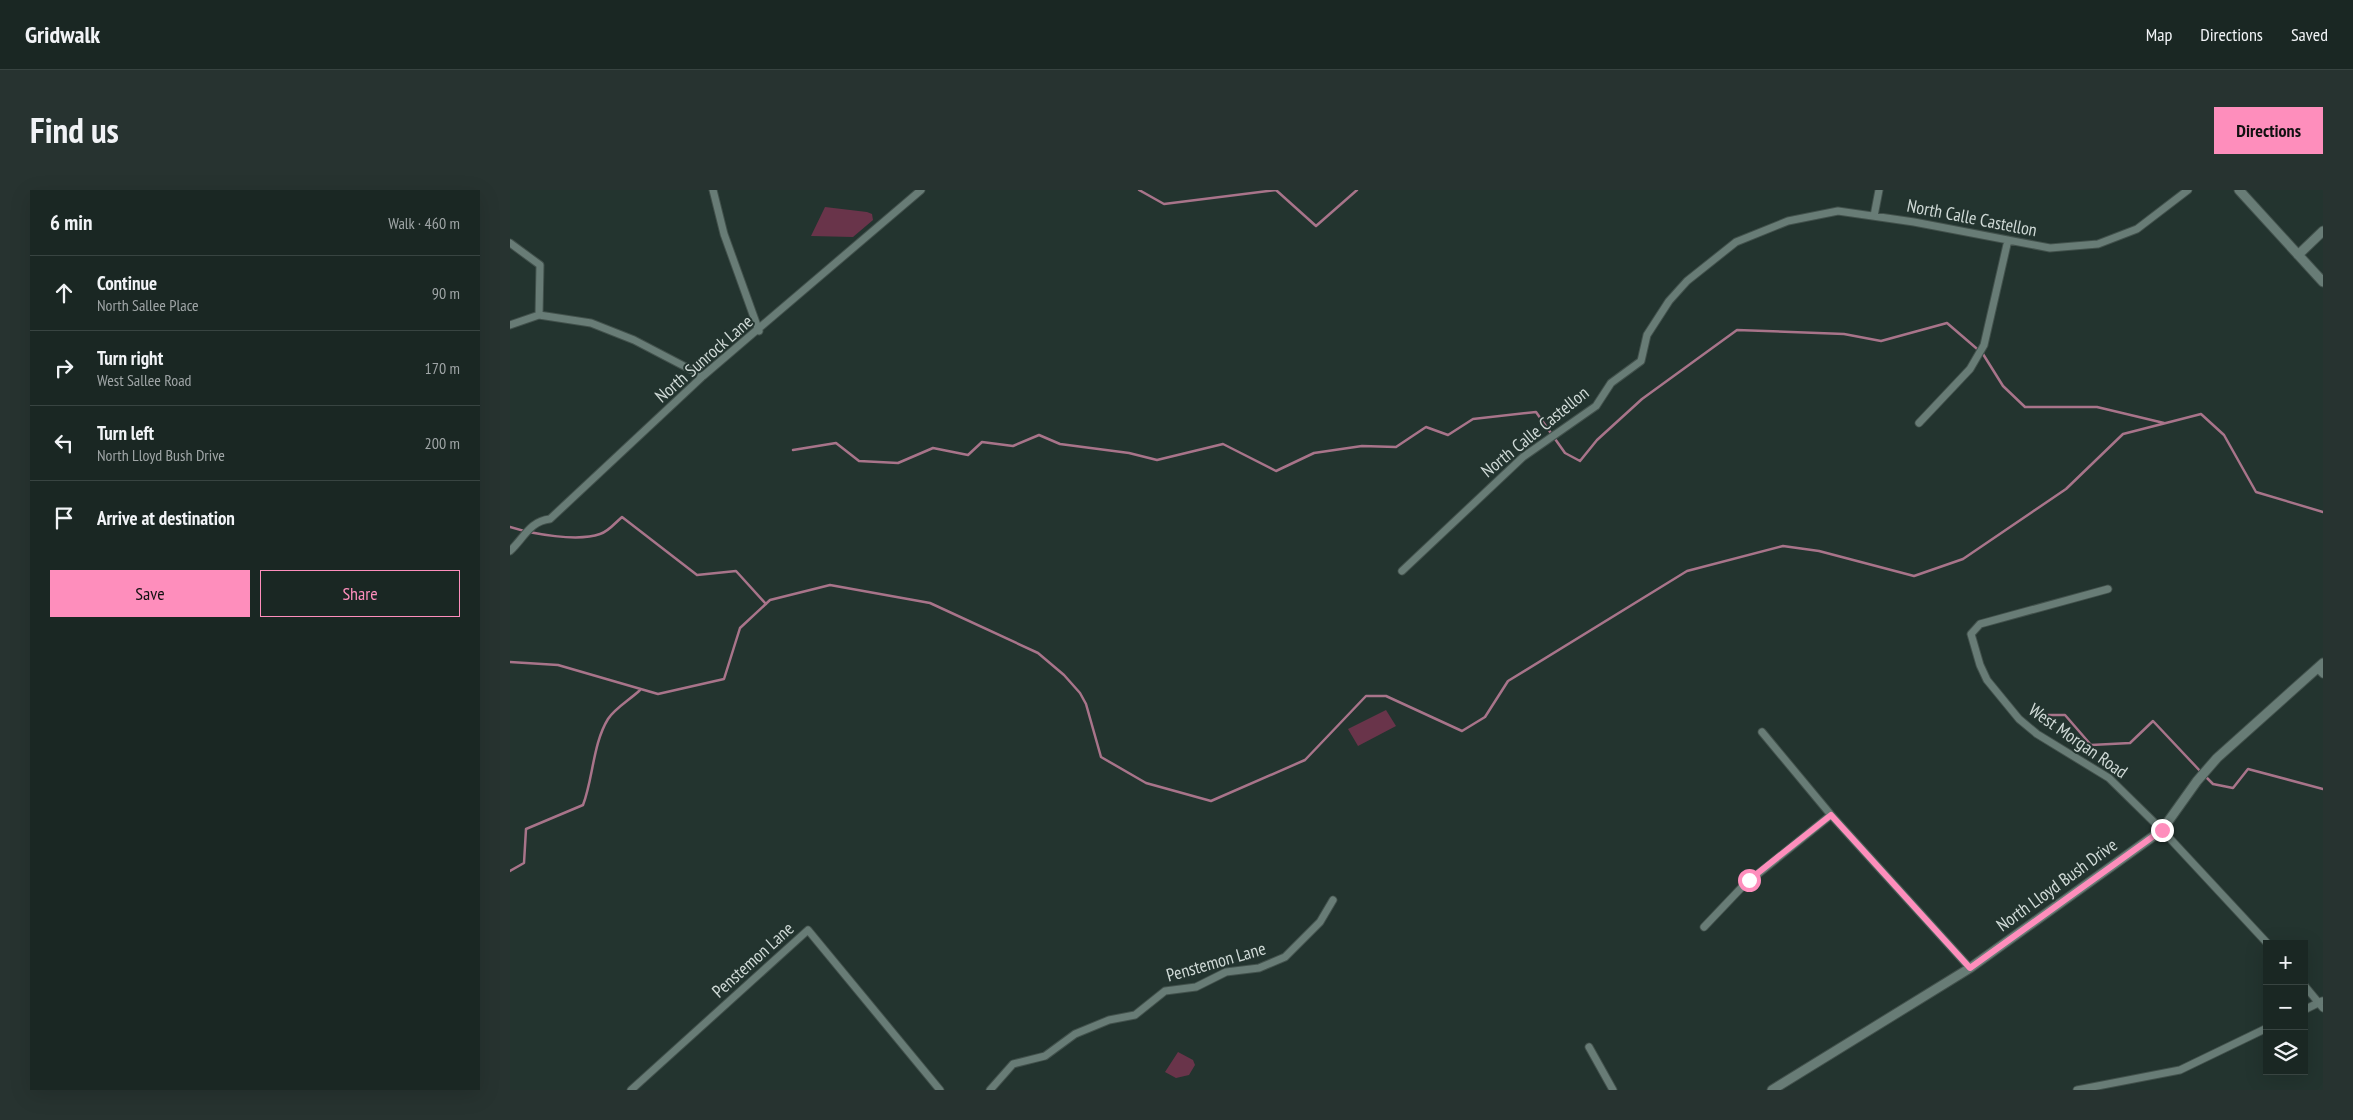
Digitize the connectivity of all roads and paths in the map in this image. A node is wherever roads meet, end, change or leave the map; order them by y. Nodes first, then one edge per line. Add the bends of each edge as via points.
1 (713, 190) edge
2 (921, 190) edge
3 (1879, 190) edge
4 (2188, 190) edge
5 (2238, 190) edge
6 (1874, 216) junction
7 (2323, 231) edge
8 (2008, 240) junction
9 (510, 244) edge
10 (2298, 255) junction
11 (2323, 282) edge
12 (539, 315) junction
13 (510, 325) edge
14 (758, 331) junction
15 (703, 376) junction
16 (1919, 423) dead end
17 (510, 551) edge
18 (1402, 571) dead end
19 (2108, 589) dead end
20 (2321, 668) edge
21 (1762, 732) dead end
22 (1831, 815) junction
23 (2162, 830) junction
24 (1333, 900) dead end
25 (1704, 927) dead end
26 (2264, 940) edge
27 (1970, 968) junction
28 (2308, 989) edge
29 (2322, 1004) edge
30 (2308, 1009) edge
31 (2263, 1030) edge
32 (1588, 1047) dead end
33 (631, 1090) edge
34 (940, 1090) edge
35 (990, 1090) edge
36 (1612, 1090) edge
37 (1772, 1090) edge
38 (2077, 1090) edge

1 - 14 street via 724,234
2 - 14 street, North Sunrock Lane
3 - 6 street
4 - 8 street, North Calle Castellon via 2137,229 2098,244 2050,248
5 - 10 street
6 - 8 street, North Calle Castellon
6 - 18 street, North Calle Castellon via 1838,211 1788,221 1736,242 1687,281 1669,301 1647,336 1641,361 1611,383 1596,406 1522,457
7 - 10 street
8 - 16 street via 1984,345 1970,369
9 - 12 street via 540,265
10 - 11 street
12 - 13 street
12 - 15 street via 591,323 634,340
14 - 15 street, North Sunrock Lane
15 - 17 street, North Sunrock Lane via 550,519 540,520 530,527
19 - 23 street, West Morgan Road via 1980,624 1971,634 1987,680 2019,719 2036,734 2109,778
20 - 23 street, North Lloyd Bush Drive via 2217,758 2197,780
21 - 22 street
22 - 25 street via 1743,886
22 - 27 street
23 - 26 street, West Morgan Road
23 - 27 street, North Lloyd Bush Drive
24 - 35 street, Penstemon Lane via 1320,922 1285,957 1259,968 1226,972 1196,987 1165,991 1135,1015 1100,1023 1074,1034 1045,1056 1014,1064
27 - 37 street, North Lloyd Bush Drive
28 - 29 street
29 - 30 street
31 - 38 street via 2180,1070
32 - 36 street
33 - 34 street, Penstemon Lane via 808,930

